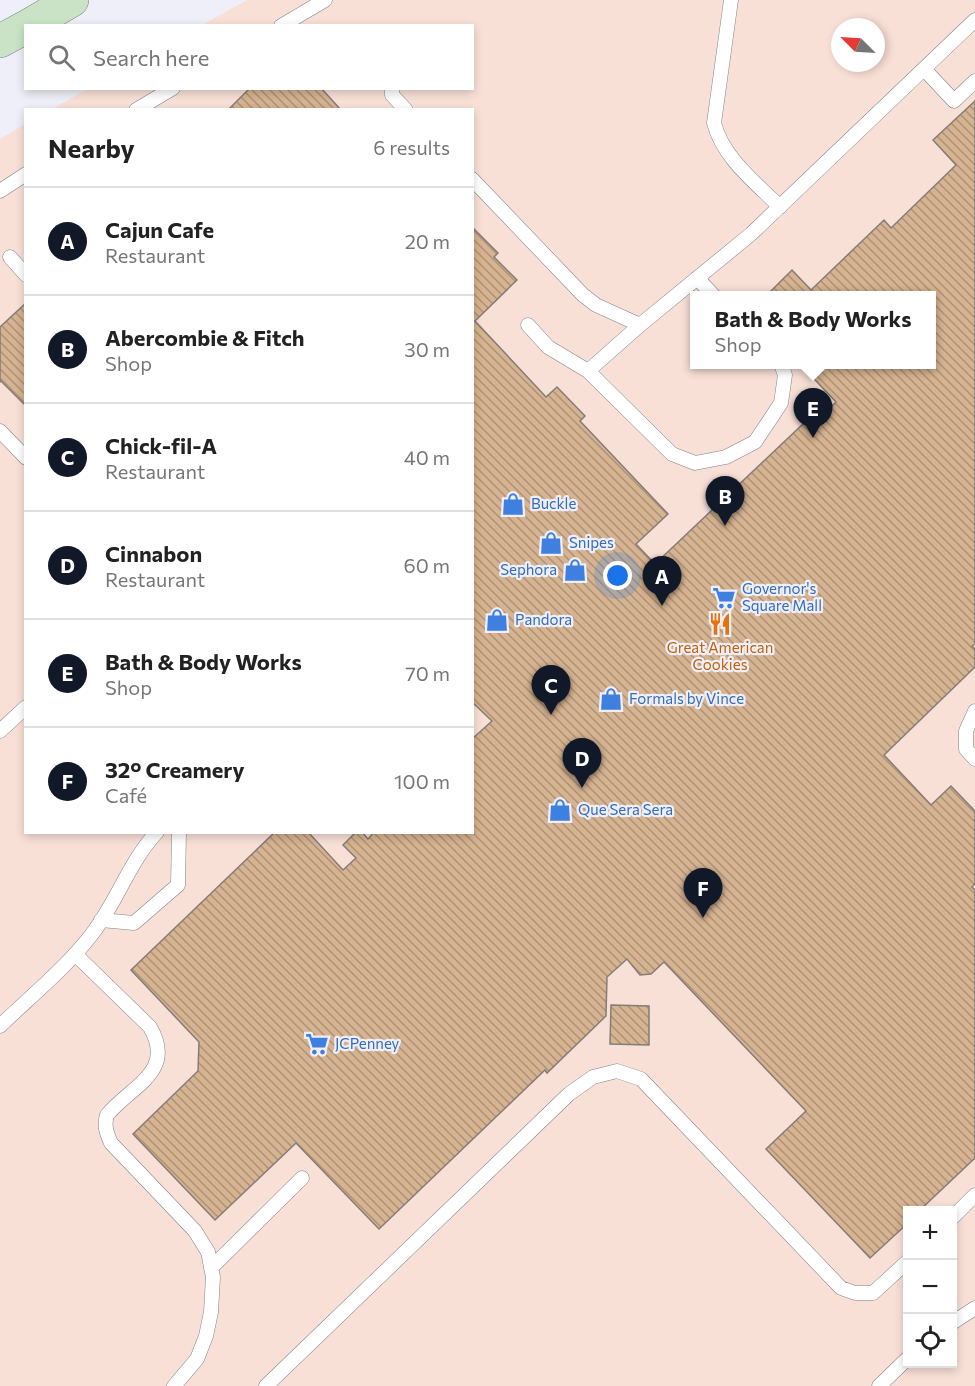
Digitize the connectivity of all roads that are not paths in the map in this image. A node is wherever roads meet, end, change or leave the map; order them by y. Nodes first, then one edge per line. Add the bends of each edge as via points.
1 (72, 0) edge
2 (325, 0) edge
3 (730, 0) edge
4 (975, 20) edge
5 (30, 24) edge
6 (284, 24) edge
7 (24, 28) edge
8 (0, 41) edge
9 (924, 69) junction
10 (975, 81) edge
11 (169, 90) edge
12 (392, 90) edge
13 (139, 108) edge
14 (404, 108) edge
15 (24, 175) edge
16 (474, 181) edge
17 (0, 191) edge
18 (780, 207) junction
19 (10, 256) dead end
20 (24, 273) edge
21 (697, 278) junction
22 (709, 291) edge
23 (528, 325) dead end
24 (640, 325) junction
25 (783, 369) edge
26 (588, 371) junction
27 (0, 431) edge
28 (24, 456) edge
29 (24, 709) edge
30 (975, 711) edge
31 (0, 731) edge
32 (975, 759) edge
33 (155, 834) edge
34 (179, 834) edge
35 (101, 920) junction
36 (75, 954) junction
37 (0, 1026) edge
38 (302, 1178) dead end
39 (975, 1196) edge
40 (957, 1213) edge
41 (903, 1266) edge
42 (211, 1268) junction
43 (975, 1308) edge
44 (957, 1320) edge
45 (903, 1363) edge
46 (174, 1386) edge
47 (266, 1386) edge
48 (879, 1386) edge

1 - 5 street
2 - 6 lane
3 - 18 lane via 714,123 726,151
4 - 9 lane
7 - 8 street
9 - 10 lane via 954,101
9 - 18 lane
11 - 13 lane
12 - 14 lane
15 - 17 lane
16 - 24 lane via 583,295
18 - 21 lane
19 - 20 lane
21 - 22 lane
21 - 24 lane
23 - 26 lane via 548,347
24 - 26 lane
25 - 26 lane via 781,404 754,441 726,457 695,463 672,454
27 - 28 lane
29 - 31 lane
30 - 32 lane via 966,731 966,748
33 - 35 lane via 144,846
34 - 35 lane via 178,885 134,923
35 - 36 lane
36 - 37 lane
36 - 42 lane via 150,1027 160,1052 156,1066 107,1115 106,1133 111,1143 195,1231 208,1252
38 - 42 lane
39 - 40 lane
41 - 47 lane via 873,1293 841,1288 641,1079 617,1071 593,1077 569,1094
42 - 46 lane via 211,1312 206,1336 197,1359
43 - 44 lane
45 - 48 lane

